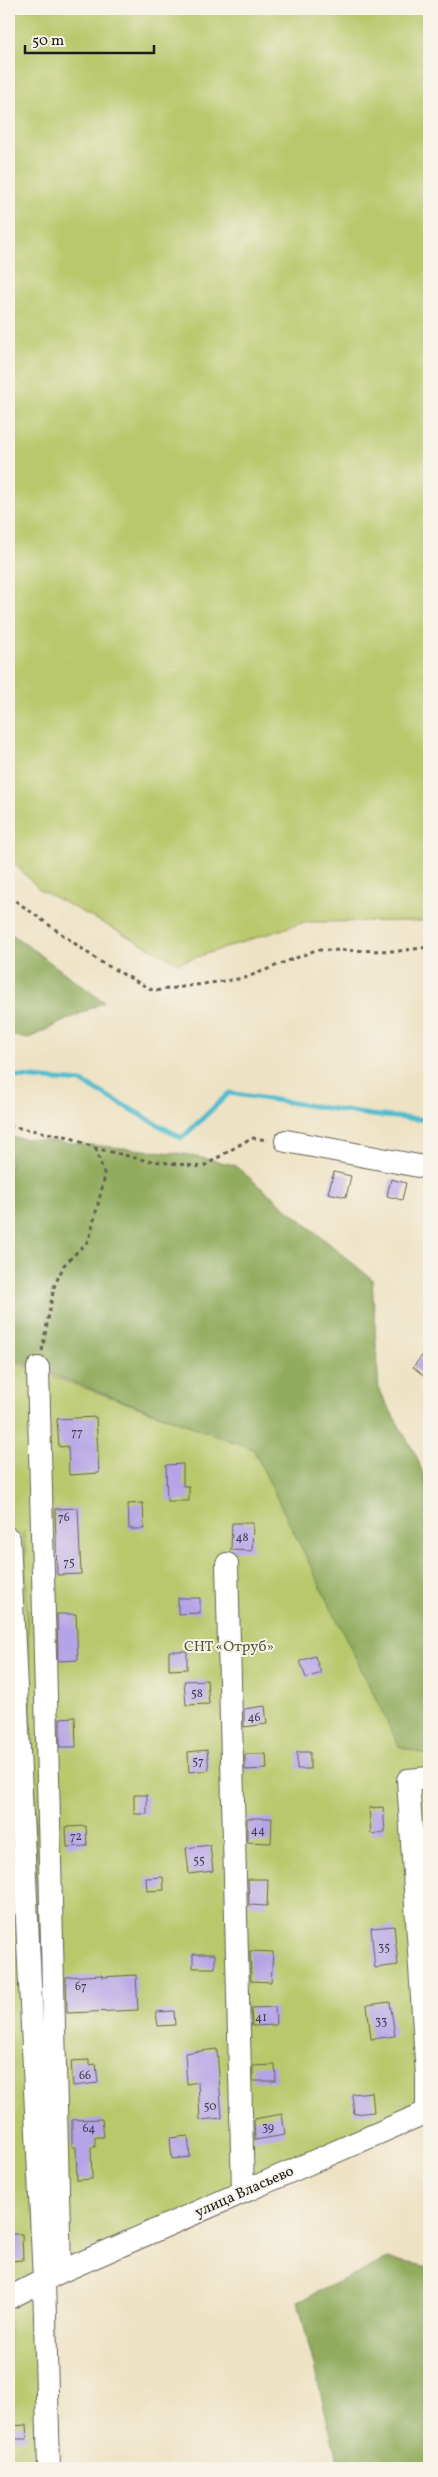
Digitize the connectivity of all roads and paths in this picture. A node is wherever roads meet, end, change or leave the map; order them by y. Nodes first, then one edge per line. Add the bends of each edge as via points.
1 (9, 896) edge
2 (429, 947) edge
3 (9, 1126) edge
4 (286, 1141) joint
5 (95, 1148) junction
6 (429, 1168) edge
7 (38, 1368) joint
8 (9, 1539) edge
9 (227, 1564) dead end
10 (429, 1778) edge
11 (428, 2111) edge
12 (243, 2191) junction
13 (52, 2276) junction
14 (9, 2298) edge
15 (49, 2468) edge

1 - 2 path via 99,961 154,991 245,978 316,950 400,951
3 - 5 path via 69,1137
4 - 5 path via 251,1138 202,1167 144,1160
4 - 6 street
5 - 7 path via 104,1176 91,1233 89,1240 64,1265 54,1287
7 - 13 street
8 - 13 street
9 - 12 street
10 - 11 street via 408,1780
11 - 12 street, улица Власьево
12 - 13 street, улица Власьево
13 - 14 street, улица Власьево
13 - 15 street

